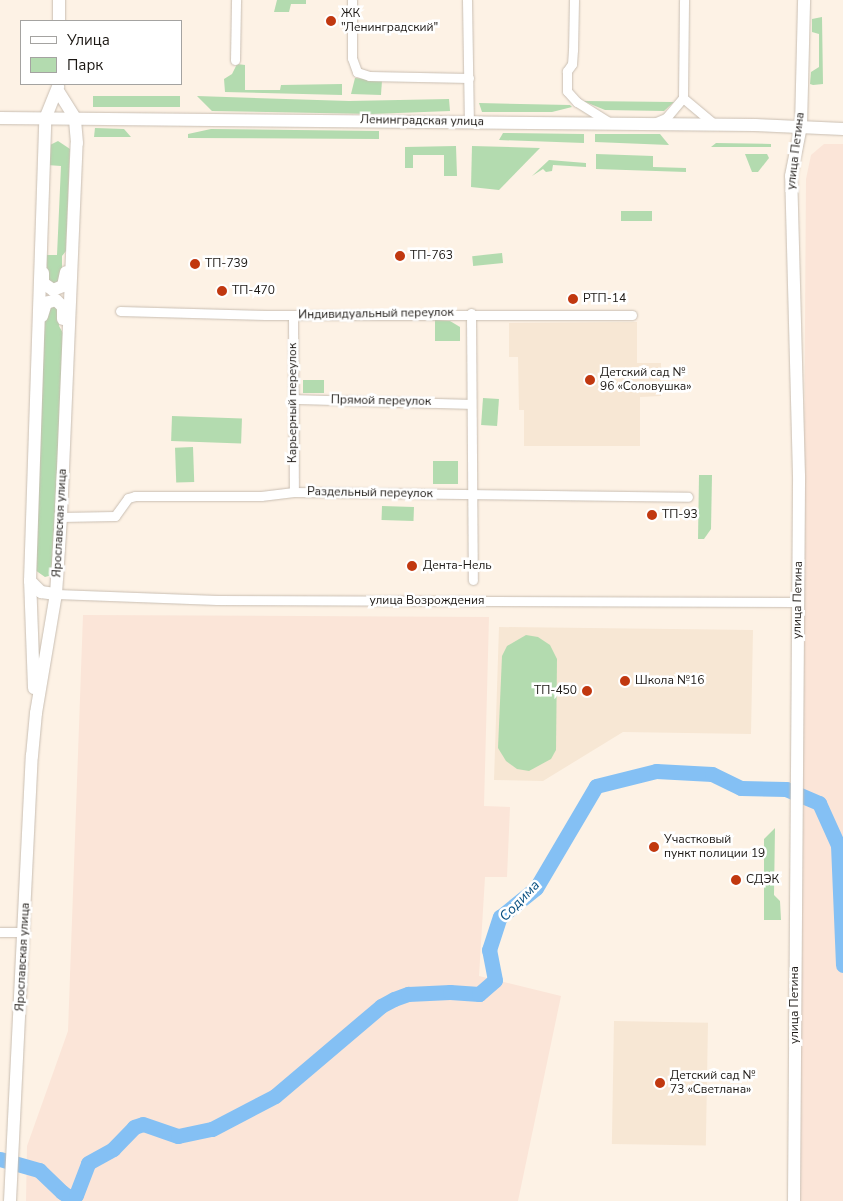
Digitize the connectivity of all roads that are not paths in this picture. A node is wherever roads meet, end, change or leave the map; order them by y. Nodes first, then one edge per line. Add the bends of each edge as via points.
1 (59, 0) edge
2 (236, 0) edge
3 (352, 0) edge
4 (467, 0) edge
5 (574, 0) edge
6 (684, 0) edge
7 (804, 0) edge
8 (59, 20) edge
9 (235, 60) dead end
10 (469, 78) junction
11 (58, 87) edge
12 (683, 98) junction
13 (0, 118) edge
14 (75, 118) junction
15 (45, 119) junction
16 (469, 122) junction
17 (613, 124) junction
18 (652, 124) junction
19 (716, 125) junction
20 (801, 126) junction
21 (843, 129) edge
22 (72, 257) junction
23 (39, 265) junction
24 (120, 311) dead end
25 (471, 313) junction
26 (292, 315) junction
27 (632, 315) dead end
28 (69, 332) junction
29 (38, 335) junction
30 (294, 399) junction
31 (469, 404) junction
32 (294, 492) junction
33 (471, 496) junction
34 (688, 497) dead end
35 (61, 517) junction
36 (474, 580) dead end
37 (30, 582) junction
38 (56, 594) junction
39 (798, 602) junction
40 (36, 713) junction
41 (0, 932) edge
42 (25, 932) junction
43 (10, 1201) edge
44 (794, 1201) edge

1 - 8 street
2 - 9 street
3 - 10 street via 352,58 357,72 369,76
4 - 10 street
5 - 17 street via 572,64 567,71 567,92 576,102
6 - 12 street
7 - 20 street, улица Петина
10 - 16 street
11 - 14 street
11 - 15 street
12 - 18 street via 666,118
12 - 19 street
13 - 15 street, Ленинградская улица
14 - 15 street, Ленинградская улица
14 - 16 street, Ленинградская улица
14 - 22 street, Ярославская улица
15 - 23 street, Ярославская улица
16 - 17 street, Ленинградская улица
17 - 18 street, Ленинградская улица
18 - 19 street, Ленинградская улица
19 - 20 street, Ленинградская улица
20 - 21 street, Ленинградская улица
20 - 39 street, улица Петина via 790,176 798,425
22 - 23 street, Ярославская улица via 66,260 65,284 57,290 43,283 43,268
22 - 28 street, Ярославская улица
23 - 29 street, Ярославская улица
24 - 26 street, Индивидуальный переулок
25 - 26 street, Индивидуальный переулок
25 - 27 street, Индивидуальный переулок
25 - 31 street
26 - 30 street, Карьерный переулок
28 - 29 street, Ярославская улица via 63,326 63,307 60,302 52,300 44,306 42,333
28 - 35 street, Ярославская улица
29 - 37 street, Ярославская улица
30 - 31 street, Прямой переулок
30 - 32 street, Карьерный переулок
31 - 33 street
32 - 33 street, Раздельный переулок
32 - 35 street, Раздельный переулок via 261,496 135,496 128,498 115,516
33 - 34 street, Раздельный переулок via 511,497 517,493
33 - 36 street
35 - 38 street, Ярославская улица
37 - 38 street via 41,592
37 - 40 street, Ярославская улица
38 - 39 street, улица Возрождения via 217,600
38 - 40 street, Ярославская улица
39 - 44 street, улица Петина
40 - 42 street, Ярославская улица
41 - 42 street
42 - 43 street, Ярославская улица

